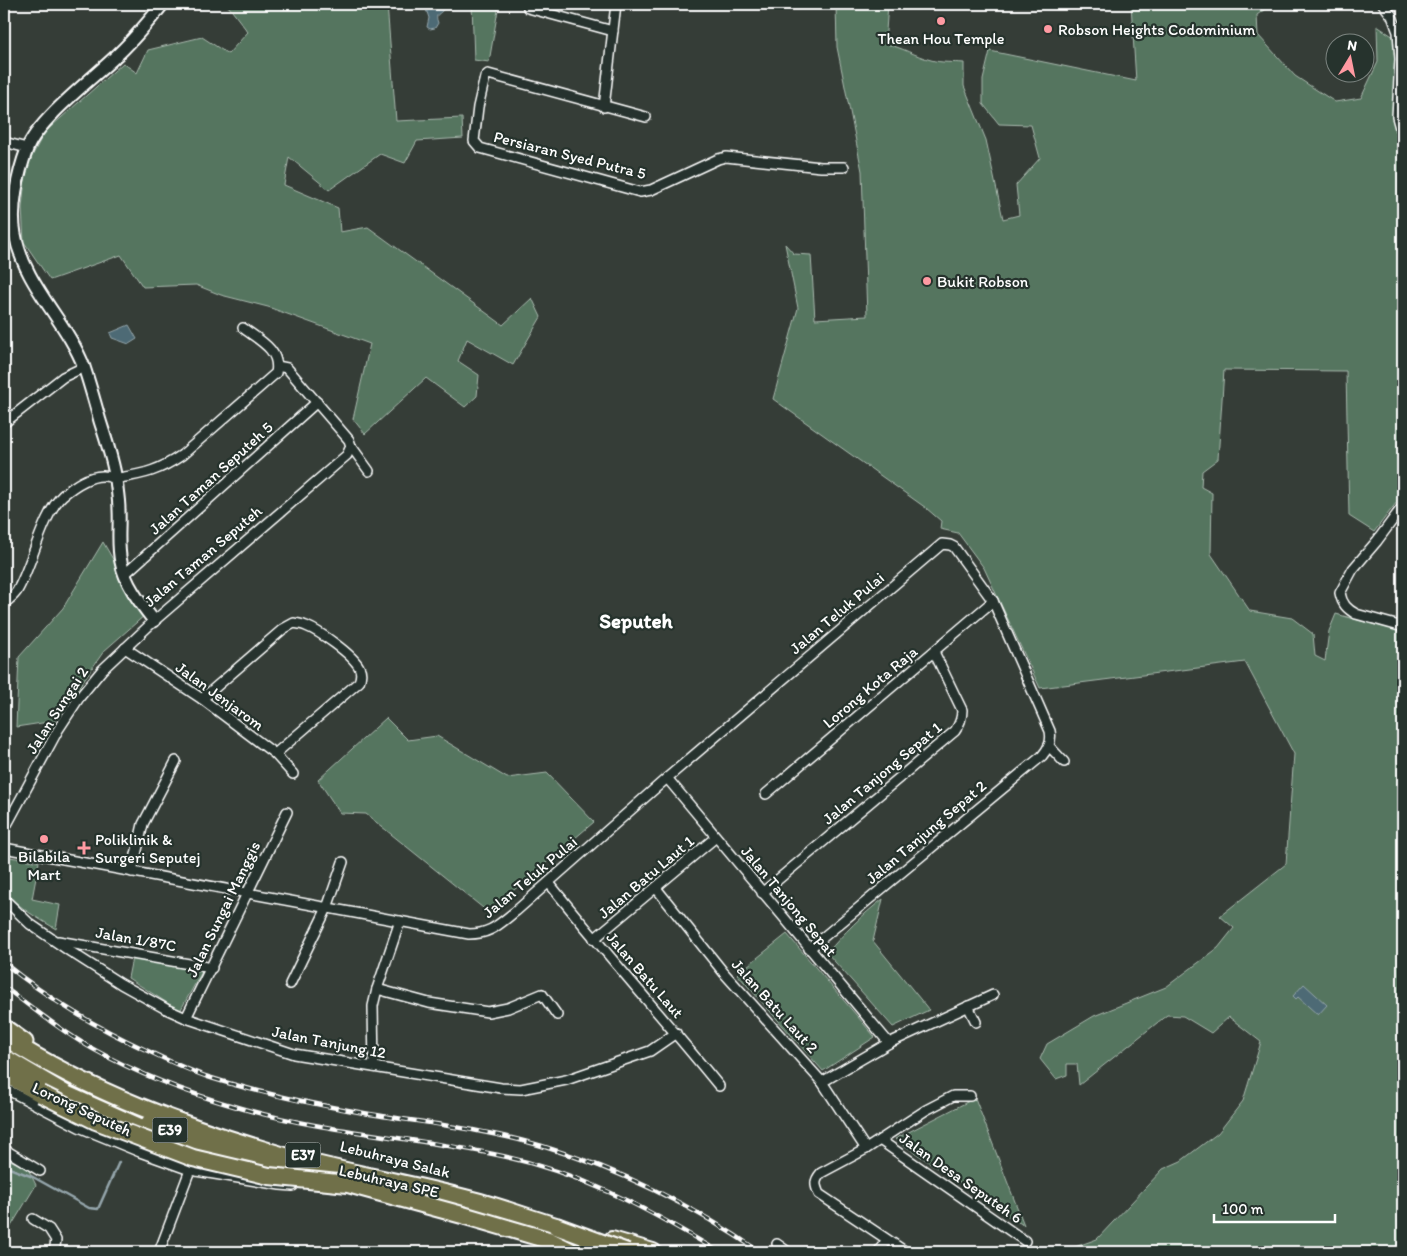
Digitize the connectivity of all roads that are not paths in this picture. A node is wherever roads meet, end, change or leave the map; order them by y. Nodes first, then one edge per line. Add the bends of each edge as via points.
1 (163, 4) edge
2 (616, 4) edge
3 (1383, 4) edge
4 (528, 6) edge
5 (613, 31) junction
6 (604, 107) junction
7 (646, 118) dead end
8 (1403, 139) edge
9 (4, 142) edge
10 (27, 148) junction
11 (844, 167) dead end
12 (243, 328) dead end
13 (278, 366) junction
14 (84, 367) junction
15 (317, 402) junction
16 (4, 423) edge
17 (351, 446) junction
18 (369, 471) dead end
19 (116, 478) junction
20 (1403, 506) edge
21 (125, 574) junction
22 (993, 601) junction
23 (4, 604) edge
24 (154, 621) junction
25 (1403, 627) edge
26 (125, 648) junction
27 (934, 652) junction
28 (202, 699) junction
29 (1049, 746) junction
30 (275, 754) junction
31 (176, 761) dead end
32 (1064, 762) dead end
33 (293, 774) dead end
34 (666, 778) junction
35 (766, 794) dead end
36 (287, 812) dead end
37 (4, 830) edge
38 (716, 837) junction
39 (4, 848) edge
40 (343, 862) dead end
41 (132, 872) junction
42 (549, 883) junction
43 (656, 888) junction
44 (247, 893) junction
45 (762, 893) junction
46 (4, 899) edge
47 (327, 908) junction
48 (400, 921) junction
49 (594, 939) junction
50 (55, 941) junction
51 (809, 949) junction
52 (212, 968) junction
53 (290, 984) dead end
54 (376, 989) junction
55 (993, 995) dead end
56 (968, 1006) junction
57 (557, 1015) dead end
58 (186, 1018) junction
59 (976, 1022) dead end
60 (4, 1027) edge
61 (676, 1033) junction
62 (4, 1037) edge
63 (889, 1043) junction
64 (4, 1047) edge
65 (4, 1057) edge
66 (374, 1067) junction
67 (4, 1071) edge
68 (822, 1082) junction
69 (719, 1086) dead end
70 (4, 1088) edge
71 (67, 1094) junction
72 (970, 1096) dead end
73 (880, 1140) junction
74 (4, 1149) edge
75 (866, 1149) junction
76 (190, 1170) junction
77 (40, 1171) dead end
78 (326, 1184) junction
79 (348, 1184) junction
80 (34, 1219) dead end
81 (552, 1223) junction
82 (887, 1240) junction
83 (1025, 1241) dead end
84 (777, 1244) dead end
85 (54, 1252) edge
86 (159, 1252) edge
87 (573, 1252) edge
88 (610, 1252) edge
89 (615, 1252) edge
90 (627, 1252) edge
91 (653, 1252) edge
92 (788, 1252) edge
93 (878, 1252) edge
94 (906, 1252) edge

1 - 10 street, Jalan Taman Seputeh via 119,54 48,120
2 - 5 street
3 - 8 street via 1398,32 1397,117
4 - 5 street
5 - 6 street
6 - 7 street
6 - 11 street, Persiaran Syed Putra 5 via 488,74 478,107 474,141 480,148 645,192 718,158
9 - 10 street
10 - 14 street, Jalan Taman Seputeh via 14,208 15,234 34,285 71,338
12 - 13 street via 271,349
13 - 15 street via 287,368
13 - 19 street via 271,378 182,455 156,470
14 - 16 street via 63,377
14 - 19 street, Jalan Taman Seputeh
15 - 17 street
15 - 21 street, Jalan Taman Seputeh 5
17 - 18 street
17 - 24 street, Jalan Taman Seputeh via 347,455
19 - 21 street, Jalan Taman Seputeh via 118,537
19 - 23 street via 88,479 61,497 51,512 17,592
20 - 25 street via 1353,569 1340,593 1350,611
21 - 24 street, Jalan Taman Seputeh via 137,599
22 - 27 street, Lorong Kota Raja
22 - 29 street via 1050,731
22 - 34 street, Jalan Teluk Pulai via 954,547 942,544
24 - 26 street, Jalan Sungai 2
26 - 28 street, Jalan Jenjarom
26 - 37 street, Jalan Sungai 2 via 79,698
27 - 35 street, Lorong Kota Raja
27 - 45 street, Jalan Tanjong Sepat 1 via 962,710 959,726
28 - 30 street, Jalan Jenjarom
28 - 30 street via 294,623 325,637 360,668 359,682
29 - 32 street
29 - 51 street, Jalan Tanjung Sepat 2 via 1042,756
30 - 33 street, Jalan Jenjarom
31 - 41 street via 142,824
34 - 38 street, Jalan Tanjong Sepat
34 - 42 street, Jalan Teluk Pulai
36 - 44 street, Jalan Sungai Manggis
38 - 43 street, Jalan Batu Laut 1
38 - 45 street, Jalan Tanjong Sepat
39 - 41 street, Jalan Teluk Pulai
40 - 47 street
41 - 44 street, Jalan Teluk Pulai
42 - 48 street, Jalan Teluk Pulai via 492,930 482,934
42 - 49 street, Jalan Batu Laut
43 - 49 street, Jalan Batu Laut 1
43 - 68 street, Jalan Batu Laut 2 via 724,973
44 - 47 street, Jalan Teluk Pulai
44 - 52 street, Jalan Sungai Manggis
45 - 51 street, Jalan Tanjong Sepat
46 - 50 street, Jalan Tanjung 12 via 30,924
47 - 48 street, Jalan Teluk Pulai
47 - 53 street
48 - 54 street
49 - 61 street, Jalan Batu Laut
50 - 52 street, Jalan 1/87C
50 - 58 street, Jalan Tanjung 12 via 121,984
51 - 63 street, Jalan Tanjong Sepat
52 - 58 street, Jalan Sungai Manggis
54 - 57 street via 488,1012 508,1008 542,994
54 - 66 street
55 - 56 street
56 - 59 street
56 - 63 street
58 - 66 street, Jalan Tanjung 12 via 282,1051
60 - 81 highway, Lebuhraya Salak / E37 via 28,1044 115,1091 191,1123 289,1152 457,1192
61 - 66 street, Jalan Tanjung 12 via 650,1051 566,1080 521,1089
61 - 69 street, Jalan Batu Laut
62 - 81 highway, Lebuhraya SPE / E39 via 93,1086 225,1138 287,1157 480,1202
63 - 68 street
64 - 79 highway, Lebuhraya SPE / E39, bridge via 88,1096 153,1124 221,1150
65 - 71 highway, E37
67 - 71 highway
67 - 79 highway, bridge via 41,1094 96,1121 193,1158 269,1176
68 - 75 street, Jalan Batu Laut 2
70 - 76 street, Lorong Seputeh via 79,1127
71 - 78 highway, E37 via 194,1148
72 - 73 street via 954,1096
73 - 75 street
73 - 83 street, Jalan Desa Seputeh 6
74 - 77 street
75 - 82 street via 821,1173 815,1186 820,1194
76 - 78 street, Lorong Seputeh via 280,1185
76 - 86 street
78 - 87 highway, E37 via 447,1208 544,1239
79 - 87 highway, Lebuhraya SPE / E39, bridge via 548,1240
80 - 85 street via 49,1229 56,1240
81 - 88 highway, Lebuhraya SPE / E39, bridge
81 - 89 highway, Lebuhraya Salak / E37
81 - 90 highway, bridge
81 - 91 highway
82 - 93 street
82 - 94 street
84 - 92 street

